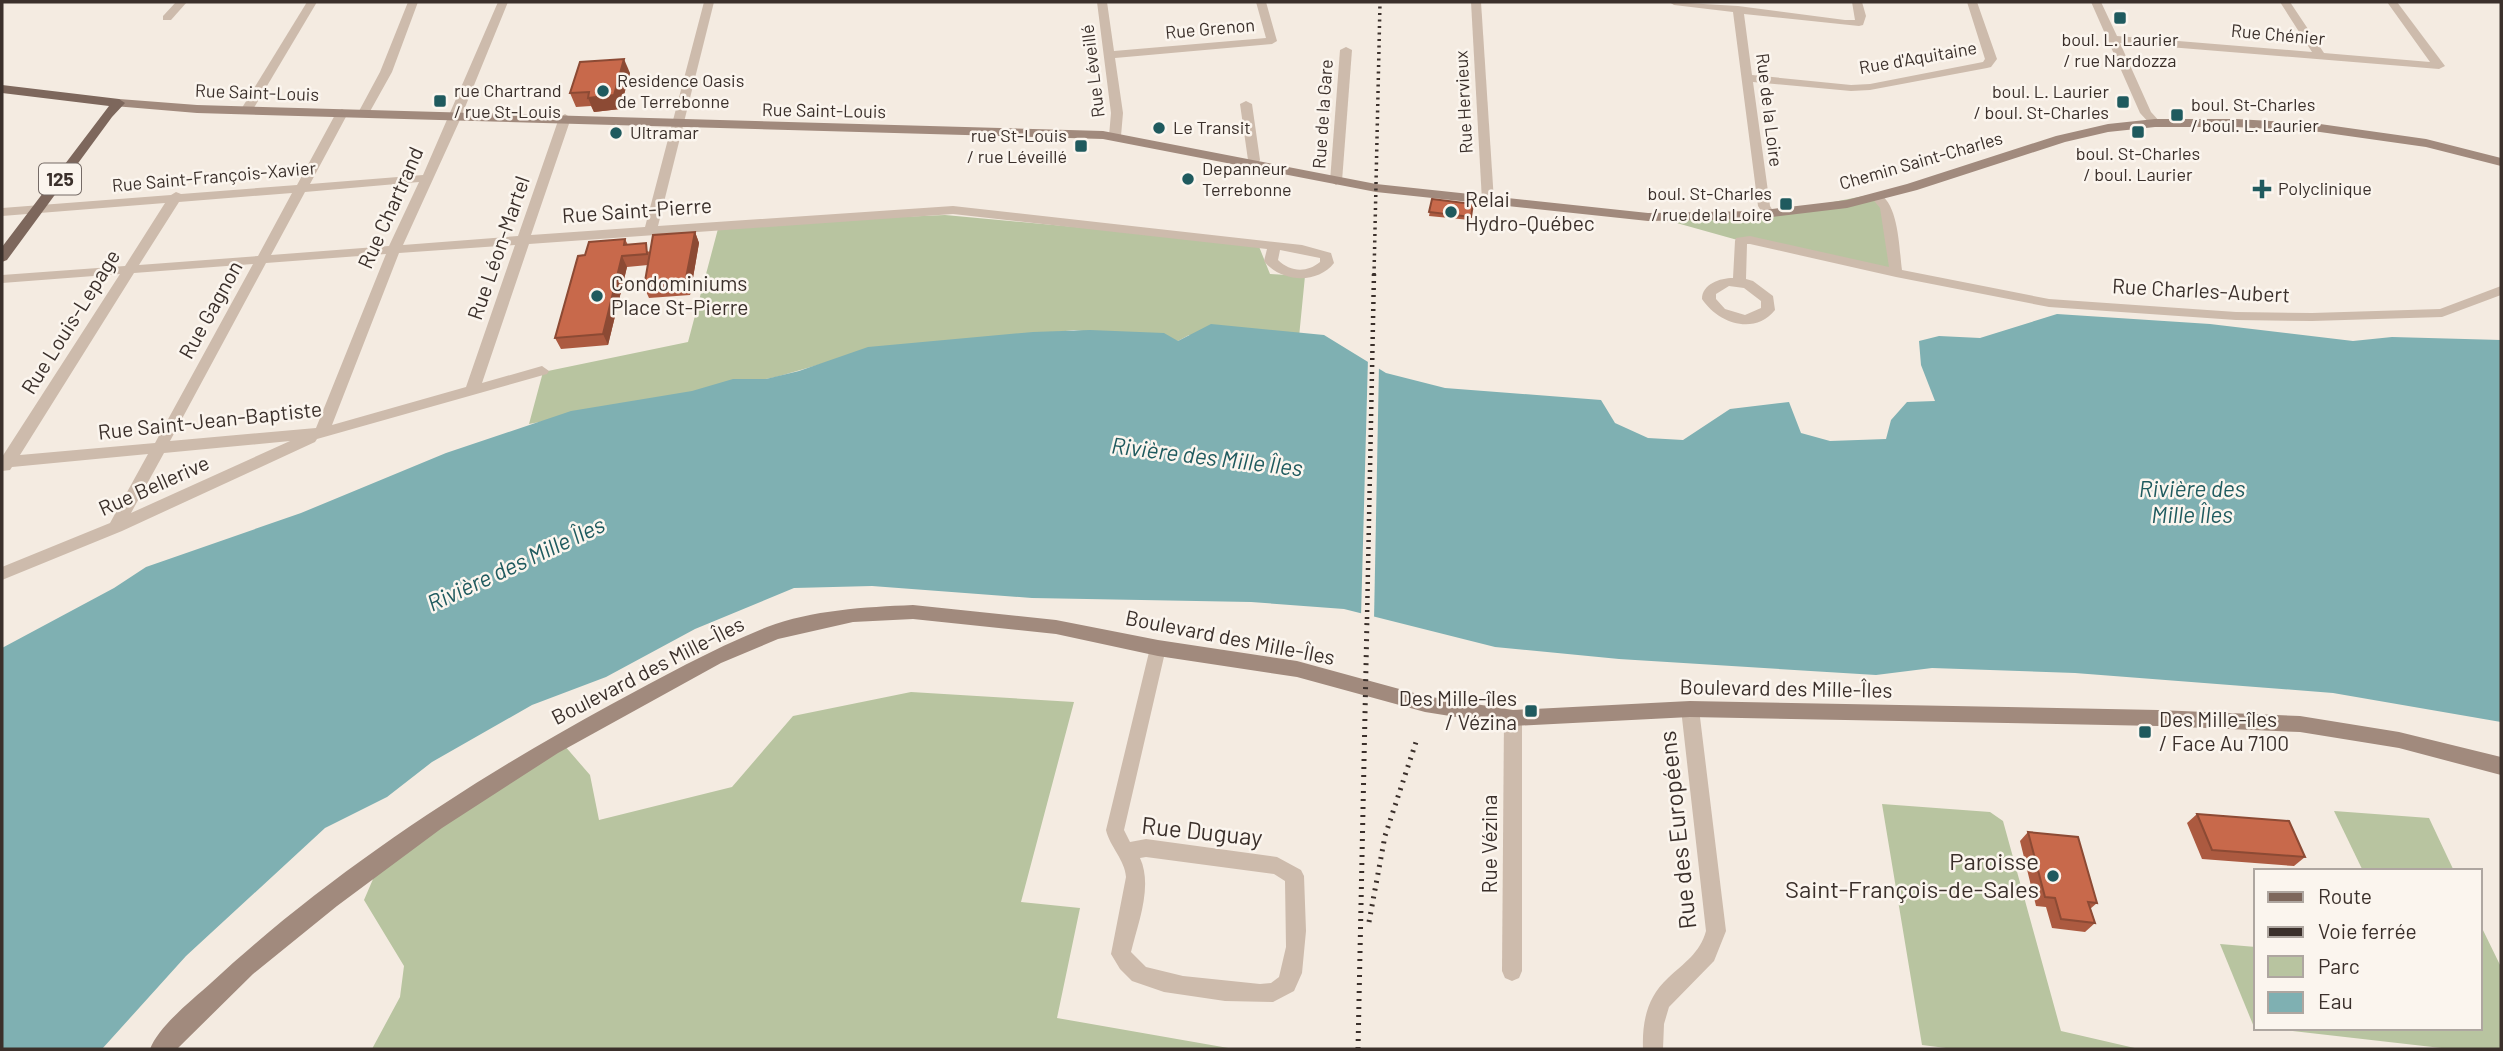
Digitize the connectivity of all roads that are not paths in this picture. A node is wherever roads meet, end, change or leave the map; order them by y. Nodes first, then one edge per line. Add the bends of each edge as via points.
1 (182, 2) edge
2 (312, 2) edge
3 (413, 2) edge
4 (502, 2) edge
5 (709, 2) edge
6 (1102, 2) edge
7 (1261, 2) edge
8 (1476, 2) edge
9 (1674, 2) edge
10 (1857, 2) edge
11 (1972, 2) edge
12 (2096, 2) edge
13 (2285, 2) edge
14 (2392, 2) edge
15 (1738, 9) junction
16 (167, 19) dead end
17 (2114, 39) junction
18 (1346, 50) dead end
19 (1110, 55) junction
20 (2321, 57) junction
21 (1747, 78) junction
22 (2, 90) edge
23 (119, 103) junction
24 (1246, 104) dead end
25 (246, 111) junction
26 (342, 113) junction
27 (364, 113) junction
28 (455, 115) junction
29 (565, 118) junction
30 (2155, 123) junction
31 (679, 124) junction
32 (1115, 136) junction
33 (2501, 162) edge
34 (1251, 165) junction
35 (428, 178) junction
36 (1342, 183) junction
37 (303, 187) junction
38 (176, 197) junction
39 (1877, 197) junction
40 (1488, 201) junction
41 (38, 209) junction
42 (2, 212) edge
43 (1769, 214) junction
44 (651, 230) junction
45 (525, 240) junction
46 (1274, 246) dead end
47 (394, 250) junction
48 (2, 257) edge
49 (262, 261) junction
50 (128, 270) junction
51 (1896, 273) junction
52 (2, 279) edge
53 (1739, 282) dead end
54 (2501, 290) edge
55 (542, 371) dead end
56 (472, 390) junction
57 (321, 433) junction
58 (159, 448) junction
59 (4, 465) edge
60 (116, 527) junction
61 (2, 573) edge
62 (1158, 648) junction
63 (1690, 709) junction
64 (1513, 718) junction
65 (2501, 766) edge
66 (1127, 851) junction
67 (1512, 971) dead end
68 (162, 1049) edge
69 (1653, 1049) edge

1 - 16 street
2 - 25 street
3 - 27 street via 386,72
4 - 28 street, Rue Chartrand
5 - 31 street
6 - 19 street, Rue Léveillé
7 - 19 street, Rue Grenon via 1272,41
8 - 40 street, Rue Hervieux
9 - 15 street
10 - 15 street via 1859,23
11 - 21 street, Rue d'Aquitaine via 1991,59 1987,65 1870,87
12 - 17 street
13 - 20 street
14 - 20 street, Rue Chénier via 2439,66
15 - 21 street, Rue de la Loire
17 - 20 street, Rue Chénier
17 - 30 street via 2146,113
18 - 36 street, Rue de la Gare
19 - 32 street, Rue Léveillé via 1118,113
21 - 43 street, Rue de la Loire via 1764,206
22 - 23 main road, Rue Saint-Louis
23 - 25 main road, Rue Saint-Louis
23 - 41 main road, 125
24 - 34 street
25 - 26 main road, Rue Saint-Louis
26 - 27 main road, Rue Saint-Louis
26 - 37 street, Rue Gagnon
27 - 28 main road, Rue Saint-Louis
28 - 29 main road, Rue Saint-Louis
28 - 35 street, Rue Chartrand
29 - 31 main road, Rue Saint-Louis
29 - 45 street, Rue Léon-Martel
30 - 33 main road, Chemin Saint-Charles via 2327,129 2419,142
30 - 39 main road, Chemin Saint-Charles via 2061,139
31 - 32 main road, Rue Saint-Louis
31 - 44 street
32 - 34 main road, Rue Saint-Louis
34 - 36 main road, Rue Saint-Louis
35 - 37 street, Rue Saint-François-Xavier
35 - 47 street, Rue Chartrand
36 - 40 main road, Chemin Saint-Charles
37 - 38 street, Rue Saint-François-Xavier
37 - 49 street, Rue Gagnon
38 - 41 street, Rue Saint-François-Xavier
38 - 50 street, Rue Louis-Lepage
39 - 43 main road, Chemin Saint-Charles
39 - 51 street via 1886,207
40 - 43 main road, Chemin Saint-Charles via 1638,216
41 - 42 street, Rue Saint-François-Xavier
41 - 48 main road, 125
44 - 45 street, Rue Saint-Pierre
44 - 46 street, Rue Saint-Pierre via 953,210
45 - 47 street, Rue Saint-Pierre
45 - 56 street, Rue Léon-Martel
47 - 49 street, Rue Saint-Pierre
47 - 57 street, Rue Chartrand
49 - 50 street, Rue Saint-Pierre
49 - 58 street, Rue Gagnon
50 - 52 street, Rue Saint-Pierre
50 - 59 street, Rue Louis-Lepage
51 - 53 street, Rue Charles-Aubert via 1750,240 1741,242
51 - 54 street, Rue Charles-Aubert via 2049,303 2244,316 2442,313
55 - 56 street, Rue Saint-Jean-Baptiste
56 - 57 street, Rue Saint-Jean-Baptiste
57 - 58 street, Rue Saint-Jean-Baptiste
57 - 60 street, Rue Bellerive
58 - 59 street, Rue Saint-Jean-Baptiste
58 - 60 street, Rue Gagnon
60 - 61 street, Rue Bellerive
62 - 64 main road, Boulevard des Mille-Îles via 1297,669 1406,700
62 - 66 street, Rue Duguay via 1115,831
62 - 68 main road, Boulevard des Mille-Îles via 1056,627 913,612 853,615 775,632 714,658 551,747 435,821 245,966
63 - 64 main road, Boulevard des Mille-Îles
63 - 65 main road, Boulevard des Mille-Îles via 2300,724 2399,740
63 - 69 street, Rue des Européens via 1716,931 1713,948 1662,999 1652,1025
64 - 67 street, Rue Vézina
66 - 66 street, Rue Duguay via 1136,872 1121,954 1140,975 1248,994 1273,993 1288,982 1297,917 1294,876 1259,863 1146,848

